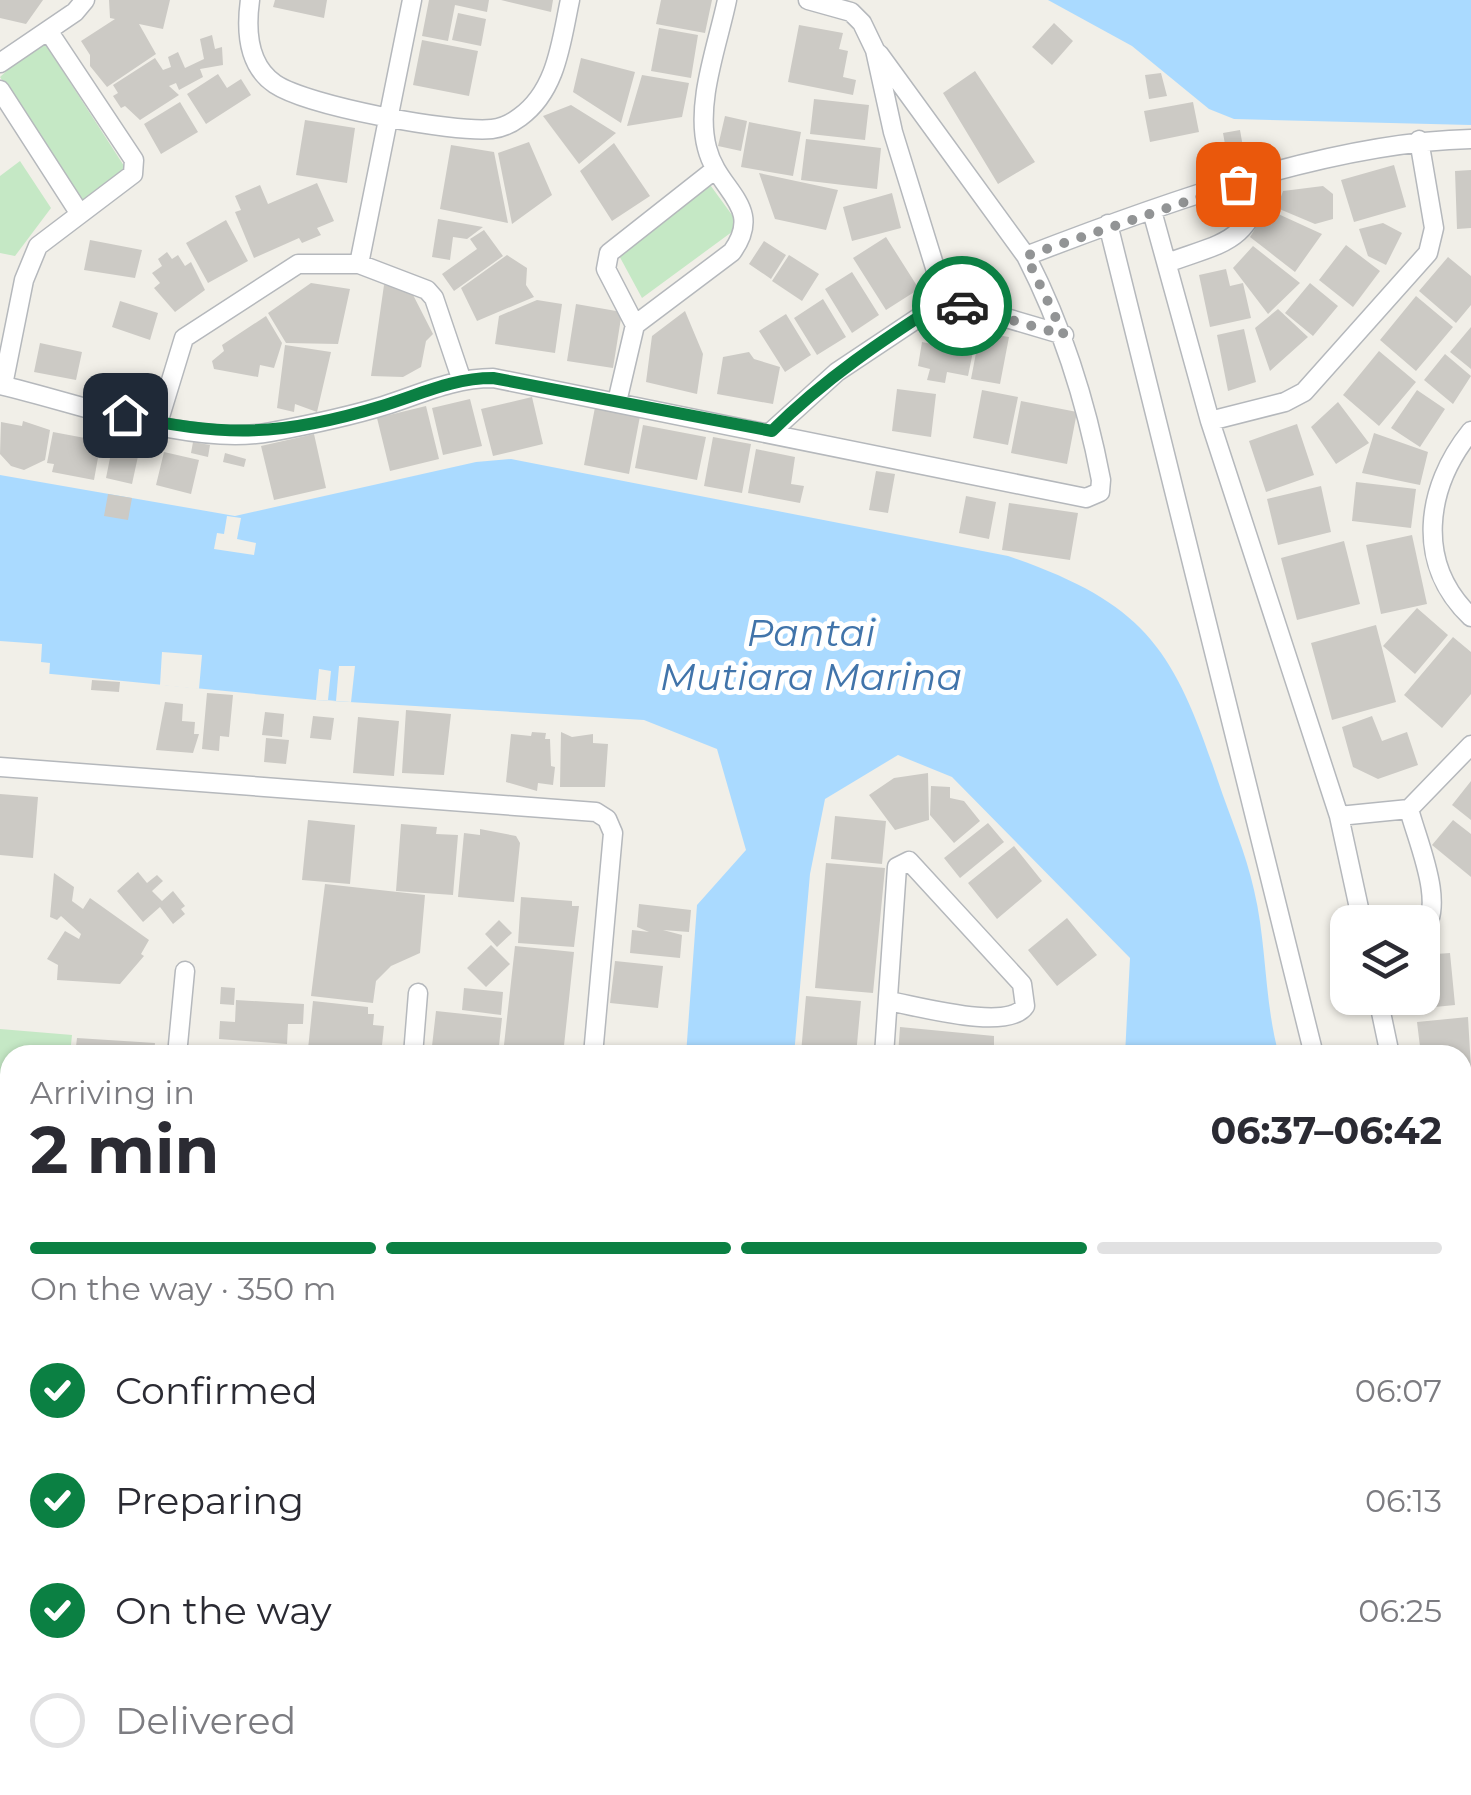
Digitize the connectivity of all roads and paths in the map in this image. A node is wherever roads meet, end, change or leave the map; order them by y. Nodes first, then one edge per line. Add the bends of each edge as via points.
1 (84, 0) edge
2 (250, 0) edge
3 (412, 0) edge
4 (570, 0) edge
5 (727, 0) edge
6 (808, 0) edge
7 (49, 32) junction
8 (9, 49) edge
9 (876, 50) junction
10 (0, 63) edge
11 (0, 90) edge
12 (390, 117) junction
13 (1471, 139) edge
14 (1419, 140) junction
15 (713, 171) junction
16 (1267, 176) junction
17 (1152, 211) junction
18 (80, 214) junction
19 (1108, 224) junction
20 (1026, 256) junction
21 (1167, 263) junction
22 (359, 264) junction
23 (945, 300) junction
24 (636, 325) junction
25 (1064, 335) junction
26 (460, 378) junction
27 (1, 385) edge
28 (616, 402) junction
29 (1210, 422) junction
30 (158, 423) junction
31 (772, 431) junction
32 (1471, 431) edge
33 (1471, 616) edge
34 (1471, 745) edge
35 (0, 767) edge
36 (1408, 809) junction
37 (1339, 816) junction
38 (1358, 905) edge
39 (1432, 905) edge
40 (185, 971) dead end
41 (418, 993) dead end
42 (888, 1001) junction
43 (1382, 1015) edge
44 (178, 1045) edge
45 (414, 1045) edge
46 (594, 1045) edge
47 (885, 1045) edge
48 (1312, 1045) edge
49 (1388, 1045) edge

1 - 7 street
2 - 12 street via 249,43 274,83
3 - 12 street
4 - 12 street via 547,88 518,119 473,130
5 - 15 street via 705,109
6 - 9 street via 851,12
7 - 8 street
7 - 18 street via 134,160 133,174
8 - 10 street
9 - 20 street
9 - 23 street via 893,132
11 - 18 street
12 - 22 street
13 - 14 street
14 - 16 street
14 - 29 street via 1434,228 1428,253 1304,392
15 - 24 street via 610,252 606,269
15 - 24 street via 743,214 742,238
16 - 17 street
16 - 21 street via 1240,234
17 - 19 street
17 - 21 street
18 - 27 street via 44,239 29,262
19 - 20 street
19 - 48 street
20 - 25 street
21 - 29 street
22 - 26 street via 418,285 434,298
22 - 30 street via 298,264 191,330 178,346
23 - 25 street
23 - 31 street via 837,372
24 - 28 street
25 - 31 street via 1101,480 1094,496
26 - 28 street via 493,378
26 - 30 street via 381,406 266,433
27 - 30 street
28 - 31 street
29 - 37 street
32 - 33 street via 1441,481 1433,520 1441,583
34 - 36 street
35 - 46 street via 596,812 613,833
36 - 37 street
36 - 39 street
37 - 38 street
40 - 44 street
41 - 45 street
42 - 42 street via 897,867 908,861 1022,984 1025,1006 1000,1019
42 - 47 street
43 - 49 street

